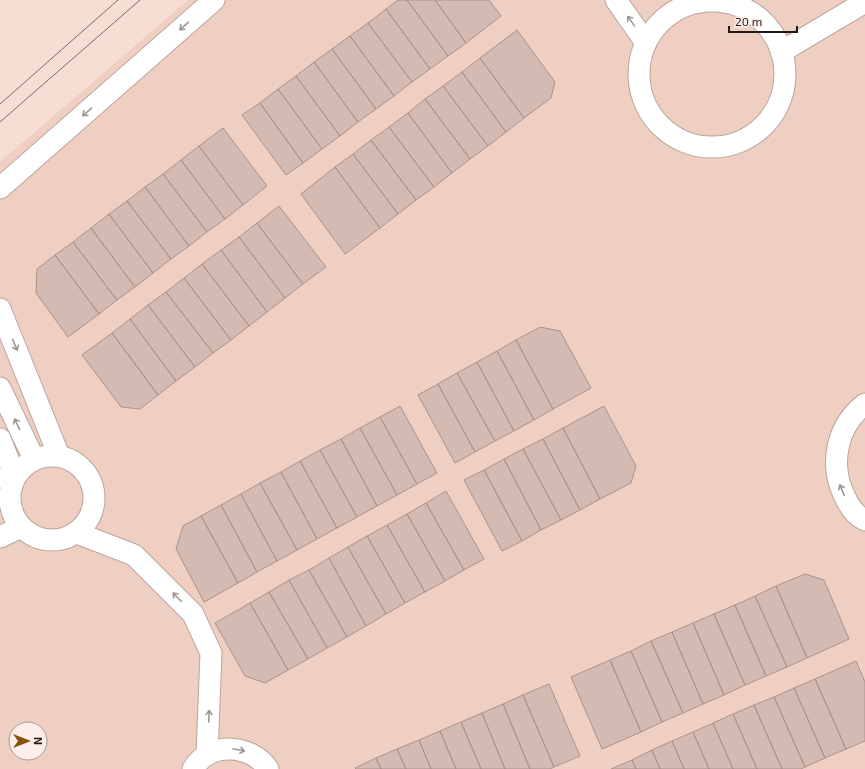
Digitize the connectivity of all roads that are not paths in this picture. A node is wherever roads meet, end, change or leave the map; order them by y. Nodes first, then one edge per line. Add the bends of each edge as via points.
1 (214, 0) edge
2 (616, 0) edge
3 (865, 2) edge
4 (752, 4) edge
5 (672, 5) edge
6 (646, 42) junction
7 (781, 52) junction
8 (0, 188) edge
9 (0, 309) edge
10 (0, 388) edge
11 (865, 404) edge
12 (0, 439) edge
13 (59, 456) junction
14 (34, 459) junction
15 (8, 478) edge
16 (865, 520) edge
17 (21, 527) junction
18 (77, 533) junction
19 (0, 537) edge
20 (200, 762) edge
21 (268, 769) edge

1 -> 8 street
6 -> 2 street
3 - 7 street
4 - 5 street via 710,0
4 - 7 street via 768,26
5 - 6 street
6 - 7 street via 639,70 640,85 652,117 664,130 689,144 703,148 732,145 746,140 768,121 782,95 785,66
9 -> 13 street
14 -> 10 street
16 -> 11 street via 849,504 840,488 836,470 836,453 840,437 848,422
12 - 15 street
13 - 14 street
13 - 18 street via 72,460 82,468 92,485 94,506 91,516
14 - 15 street
15 - 17 street via 9,503 13,516
17 - 18 street via 30,535 42,540 60,540
17 - 19 street
20 -> 18 street via 211,653 194,614 134,555
20 -> 21 street via 218,750 241,750 254,755 265,763

